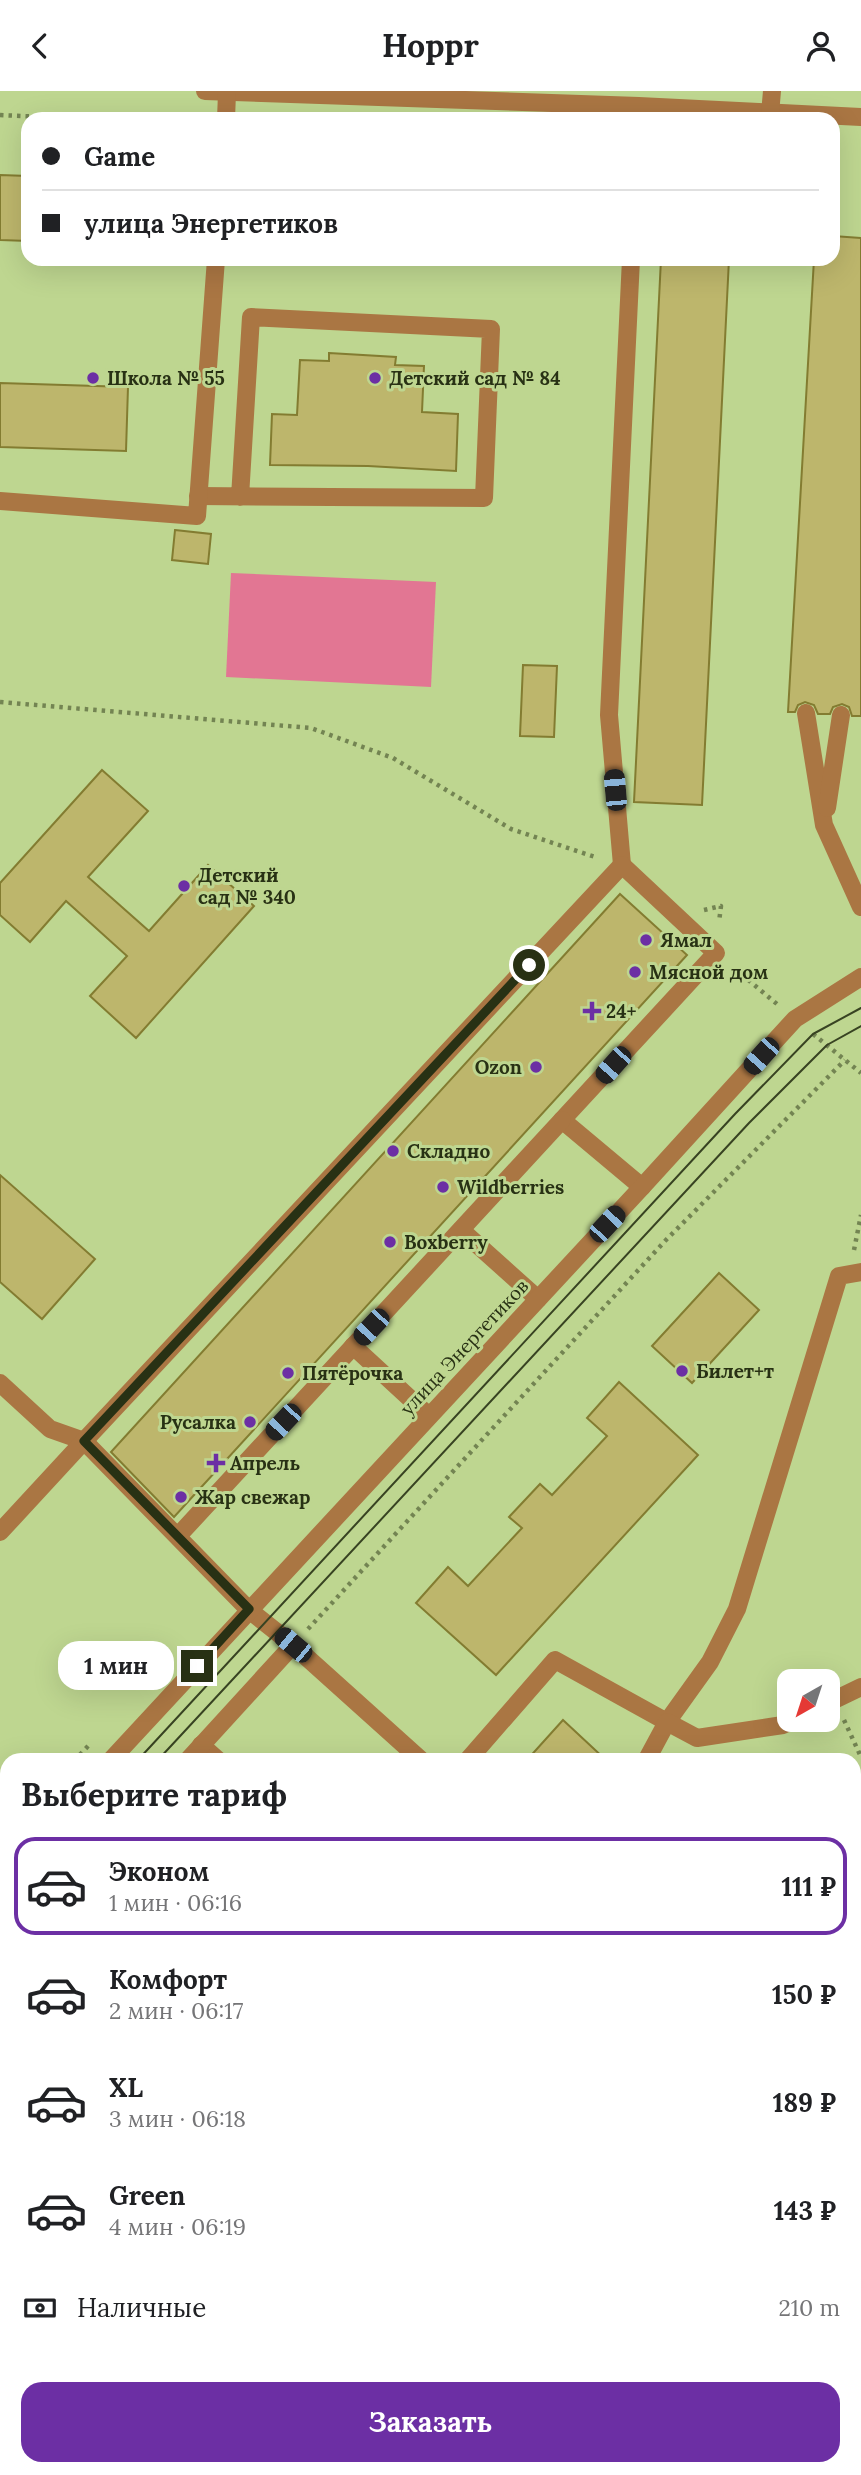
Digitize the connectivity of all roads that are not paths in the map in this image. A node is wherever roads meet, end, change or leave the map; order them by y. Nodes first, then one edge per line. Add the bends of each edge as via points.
1 (205, 91) edge
2 (772, 91) edge
3 (294, 92) edge
4 (227, 93) junction
5 (226, 112) edge
6 (639, 112) edge
7 (770, 112) edge
8 (840, 116) edge
9 (861, 117) edge
10 (215, 266) edge
11 (631, 266) edge
12 (198, 496) junction
13 (240, 498) junction
14 (0, 501) edge
15 (806, 713) dead end
16 (841, 715) dead end
17 (824, 825) junction
18 (622, 865) junction
19 (861, 907) edge
20 (861, 977) edge
21 (562, 1120) junction
22 (642, 1187) junction
23 (461, 1230) junction
24 (855, 1273) edge
25 (538, 1299) junction
26 (353, 1346) junction
27 (0, 1383) edge
28 (429, 1416) junction
29 (84, 1441) junction
30 (0, 1532) edge
31 (178, 1536) junction
32 (249, 1609) junction
33 (293, 1645) junction
34 (861, 1688) edge
35 (840, 1698) edge
36 (667, 1722) junction
37 (777, 1726) edge
38 (201, 1745) junction
39 (117, 1753) edge
40 (194, 1753) edge
41 (210, 1753) edge
42 (413, 1753) edge
43 (474, 1753) edge
44 (650, 1753) edge

1 - 4 street
2 - 7 street
3 - 4 street
3 - 6 street
4 - 5 street
8 - 9 street
10 - 12 street
11 - 18 street via 608,715
12 - 13 street
12 - 14 street via 197,516
13 - 13 street via 484,498 491,329 251,317
15 - 17 street
16 - 17 street
17 - 19 street
18 - 21 street via 716,953
18 - 29 street
20 - 22 street, улица Энергетиков via 795,1019
21 - 22 street
21 - 23 street
22 - 25 street, улица Энергетиков
23 - 25 street
23 - 26 street
24 - 36 street via 839,1276 737,1609 710,1662
25 - 28 street, улица Энергетиков
26 - 28 street
26 - 31 street
27 - 29 street via 50,1429
28 - 32 street, улица Энергетиков
29 - 30 street
29 - 31 street
31 - 32 street
32 - 33 street
32 - 39 street, улица Энергетиков
33 - 38 street
33 - 42 street
34 - 35 street
36 - 37 street via 697,1738
36 - 43 street via 555,1660
36 - 44 street
38 - 40 street
38 - 41 street

